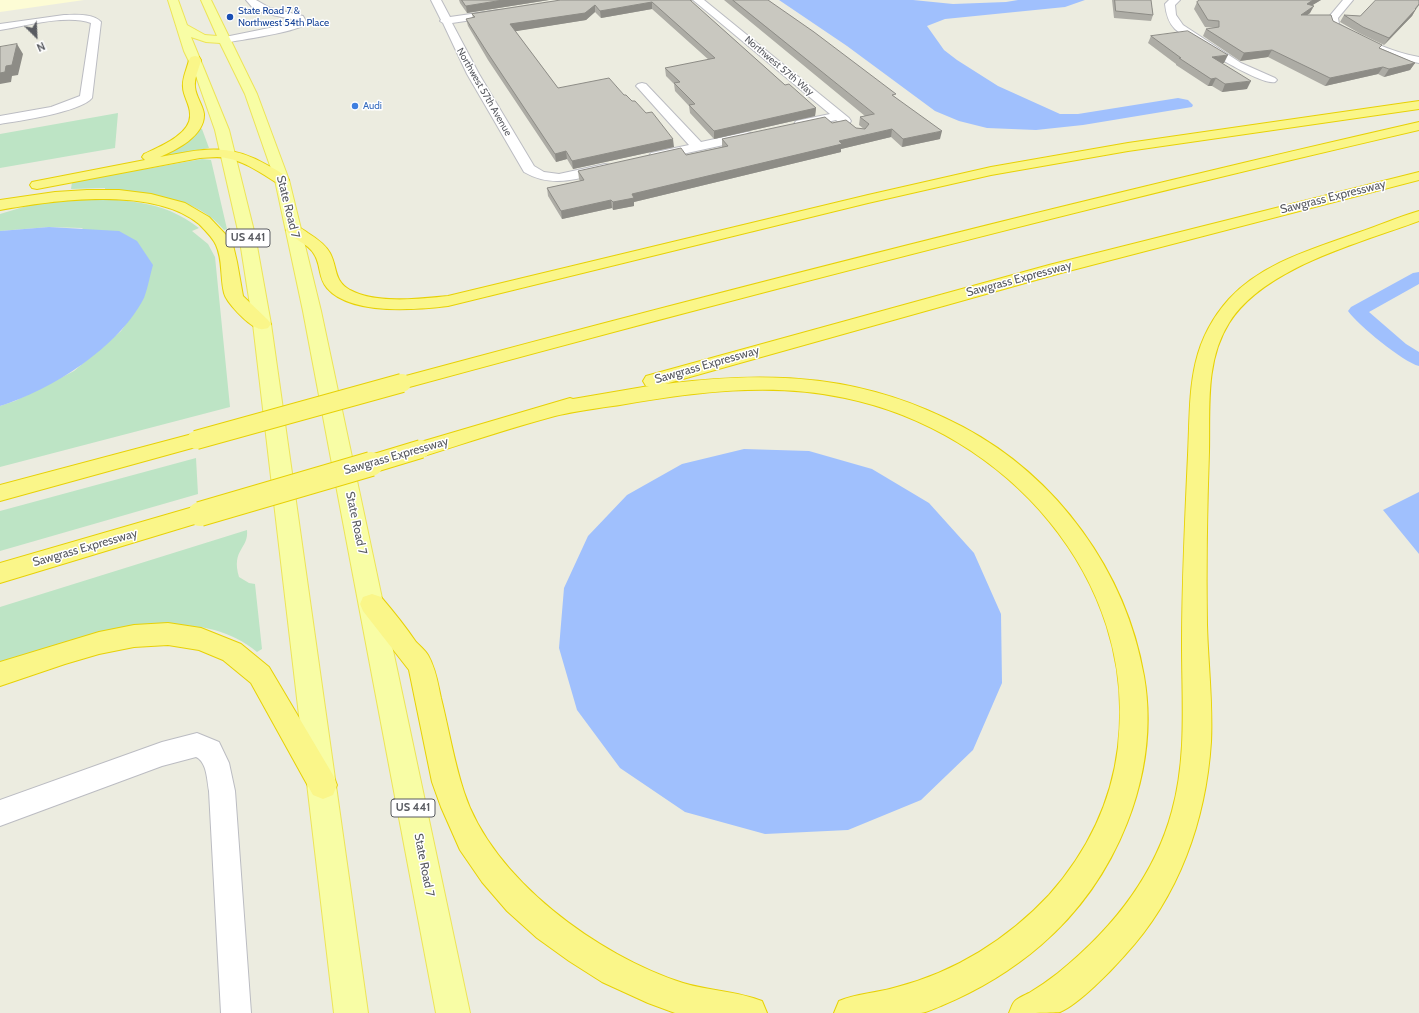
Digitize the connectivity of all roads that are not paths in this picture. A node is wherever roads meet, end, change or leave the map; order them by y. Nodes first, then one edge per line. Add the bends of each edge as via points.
1 (173, 0) edge
2 (206, 0) edge
3 (251, 0) edge
4 (436, 0) edge
5 (698, 0) edge
6 (1175, 0) edge
7 (1348, 0) edge
8 (509, 11) edge
9 (446, 21) junction
10 (181, 26) junction
11 (0, 27) edge
12 (224, 40) junction
13 (195, 60) junction
14 (1419, 60) edge
15 (1271, 80) dead end
16 (642, 86) dead end
17 (1419, 105) edge
18 (838, 116) junction
19 (0, 120) edge
20 (792, 126) edge
21 (1419, 126) edge
22 (854, 128) edge
23 (760, 133) edge
24 (698, 147) junction
25 (228, 153) junction
26 (644, 159) edge
27 (613, 166) edge
28 (111, 171) junction
29 (1419, 176) edge
30 (282, 180) junction
31 (0, 192) edge
32 (0, 204) edge
33 (1419, 216) edge
34 (294, 230) junction
35 (262, 324) junction
36 (556, 409) junction
37 (0, 492) edge
38 (0, 573) edge
39 (372, 604) junction
40 (0, 674) edge
41 (322, 785) junction
42 (0, 812) edge
43 (236, 1013) edge
44 (351, 1013) edge
45 (453, 1013) edge
46 (750, 1013) edge
47 (851, 1013) edge
48 (1026, 1013) edge

1 - 10 main road, US 441
2 - 12 main road, State Road 7 / US 441
3 - 12 street via 267,10 300,18 302,23
4 - 9 street, Northwest 57th Avenue
5 - 18 street, Northwest 57th Way
6 - 15 street via 1170,4 1171,15 1180,27 1237,65
7 - 14 street via 1333,18 1334,25 1393,54
8 - 9 street
9 - 27 street, Northwest 57th Avenue via 473,74 529,169 541,176 559,178
10 - 12 main road via 198,37
10 - 13 main road, US 441
11 - 19 street via 76,17 96,22 86,98 55,111
12 - 30 main road, State Road 7 / US 441 via 251,94
13 - 25 main road, US 441 via 222,130
13 - 28 highway via 188,86 198,116 192,130 163,150
16 - 24 street
17 - 34 highway via 1113,149 991,171 433,304 387,303 363,299 344,292 332,284 322,252
18 - 20 street
18 - 22 street, Northwest 57th Way
21 - 37 highway, bridge via 935,242
23 - 24 street
24 - 26 street
25 - 28 highway via 200,154
25 - 30 highway
25 - 35 main road, US 441 via 247,235
28 - 31 highway
29 - 36 highway, Sawgrass Expressway via 1055,269
30 - 34 main road, State Road 7 / US 441
32 - 35 highway via 51,196 106,194 149,198 187,211 209,225 223,241 234,296
33 - 48 highway via 1306,257 1276,271 1237,301 1211,340 1202,371 1198,455 1195,593 1197,740 1190,802 1182,833 1155,890 1118,940 1071,984
34 - 39 main road, State Road 7 / US 441
35 - 41 main road, US 441
36 - 38 highway, Sawgrass Expressway, bridge
36 - 47 highway via 702,385 743,382 821,387 892,404 959,434 990,454 1021,479 1073,534 1106,590 1116,612 1134,683 1134,732 1126,784 1118,810 1107,838 1094,860 1064,902 1046,921 1006,953 953,984 894,1006
39 - 45 main road, State Road 7 / US 441
39 - 46 highway via 420,666 455,807 464,829 498,877 566,941 596,961 682,999
40 - 41 highway via 88,646 134,636 168,634 219,646 250,664 260,675
41 - 44 main road, US 441
42 - 43 street via 162,754 197,745 210,751 216,763 222,791

